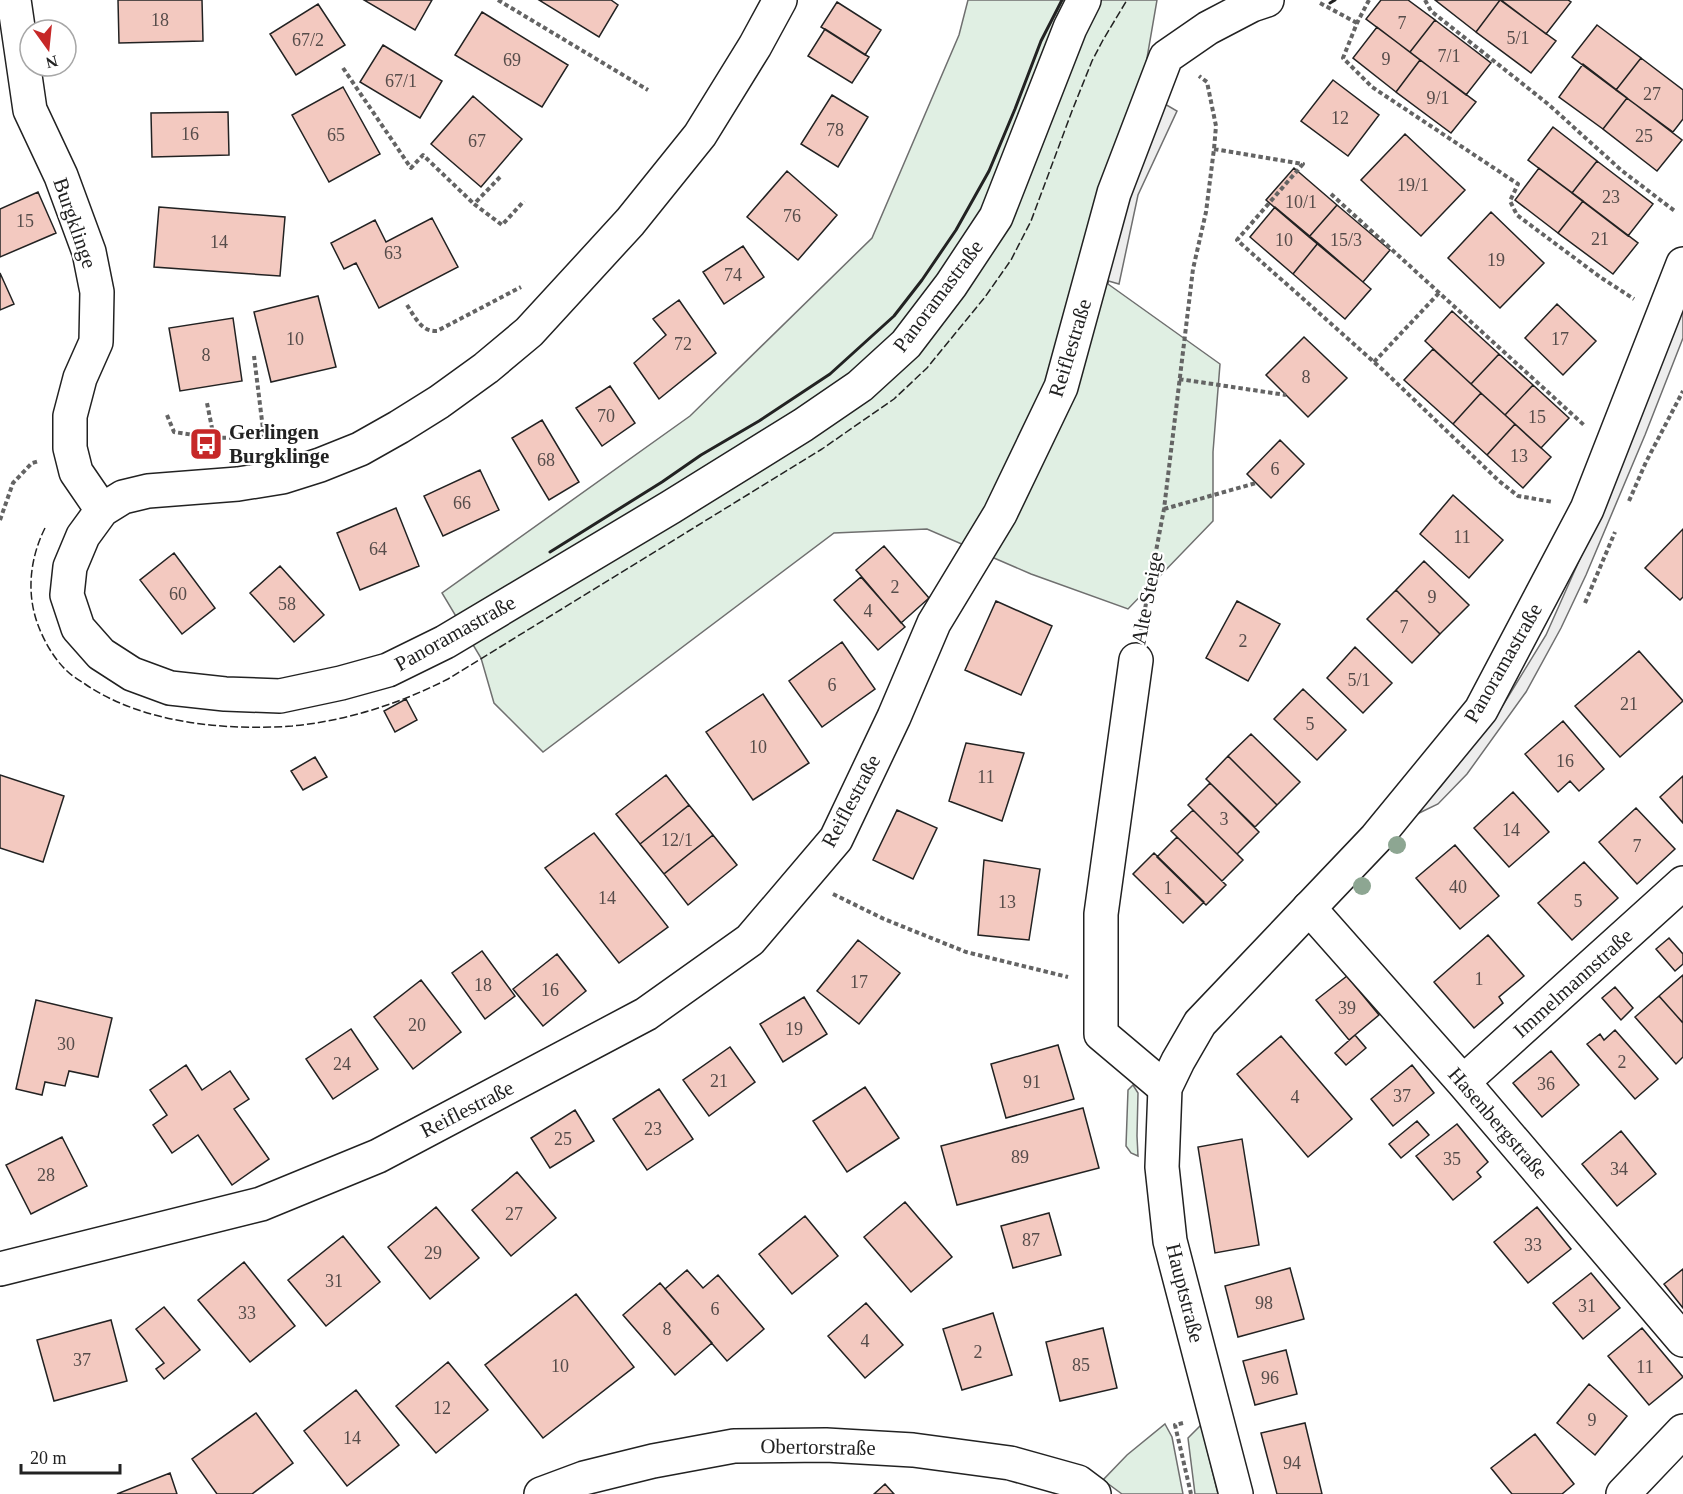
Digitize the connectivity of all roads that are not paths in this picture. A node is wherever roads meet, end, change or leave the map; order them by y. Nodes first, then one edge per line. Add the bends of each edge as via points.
1 (14, 0) edge
2 (780, 0) edge
3 (1084, 0) edge
4 (1267, 0) edge
5 (1683, 264) edge
6 (102, 510) junction
7 (1136, 660) road end
8 (1683, 883) edge
9 (1309, 909) junction
10 (1463, 1082) junction
11 (1165, 1088) junction
12 (0, 1269) edge
13 (1683, 1340) edge
14 (1683, 1431) edge
15 (541, 1494) edge
16 (1094, 1494) edge
17 (1236, 1494) edge
18 (1623, 1494) edge

1 - 6 street, Burgklinge via 30,110 61,176 89,252 97,292 96,342 80,378 70,416 70,448 76,472
2 - 6 street, Panoramastraße via 700,135 630,222 529,332 476,375 399,427 320,465 282,477 238,484 148,491 123,497
3 - 6 street, Panoramastraße via 996,217 906,344 860,386 803,425 445,642 388,670 280,696 171,688 132,674 101,654 78,628 67,594 70,567 83,536
4 - 12 street, Reiflestraße via 1208,27 1166,57 1113,193 1061,387 1000,514 934,623 836,839 750,940 646,1014 378,1156 261,1204
5 - 9 street, Panoramastraße via 1587,509 1481,710 1376,838
7 - 11 street, Alte Steige via 1101,914 1101,1034
8 - 10 street, Immelmannstraße
9 - 10 street, Hasenbergstraße
9 - 11 street, Panoramastraße via 1200,1023
10 - 13 street, Hasenbergstraße
11 - 17 street, Hauptstraße via 1162,1167 1170,1241
14 - 18 street
15 - 16 street, Obertorstraße via 584,1478 734,1446 826,1445 913,1450 1010,1463 1078,1482

